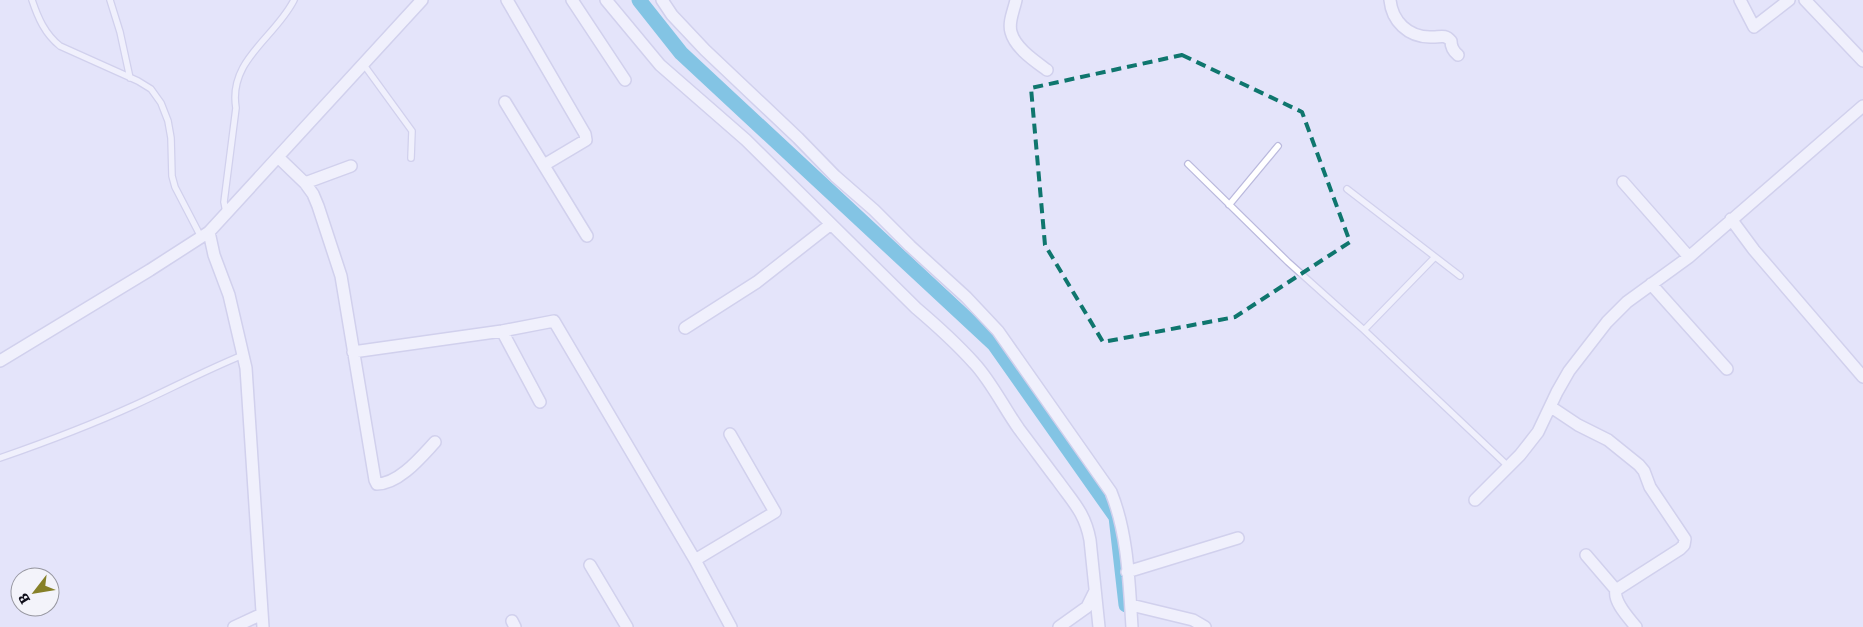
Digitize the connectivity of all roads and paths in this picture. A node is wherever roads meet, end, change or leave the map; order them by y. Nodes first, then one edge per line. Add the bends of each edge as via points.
1 (32, 0) edge
2 (110, 0) edge
3 (294, 0) edge
4 (422, 0) edge
5 (508, 0) edge
6 (572, 0) edge
7 (606, 0) edge
8 (662, 0) edge
9 (1016, 0) edge
10 (1390, 0) edge
11 (1740, 0) edge
12 (1789, 0) edge
13 (1805, 0) edge
14 (1458, 55) dead end
15 (1863, 61) edge
16 (364, 66) junction
17 (1047, 70) dead end
18 (130, 78) junction
19 (625, 80) dead end
20 (505, 102) dead end
21 (1863, 106) edge
22 (1278, 146) dead end
23 (278, 157) junction
24 (411, 158) dead end
25 (1188, 164) dead end
26 (544, 165) junction
27 (350, 166) dead end
28 (1623, 182) dead end
29 (305, 183) junction
30 (1347, 189) dead end
31 (1229, 205) junction
32 (226, 213) junction
33 (1731, 220) junction
34 (831, 224) junction
35 (205, 234) junction
36 (587, 236) dead end
37 (1435, 257) junction
38 (1689, 257) junction
39 (1460, 276) dead end
40 (1651, 284) junction
41 (685, 328) dead end
42 (1364, 330) junction
43 (502, 331) junction
44 (353, 352) junction
45 (243, 355) junction
46 (0, 361) edge
47 (1727, 369) dead end
48 (1863, 377) edge
49 (540, 402) dead end
50 (1551, 407) junction
51 (730, 434) dead end
52 (435, 442) dead end
53 (0, 458) edge
54 (1509, 466) junction
55 (1474, 500) dead end
56 (1238, 538) dead end
57 (1586, 555) dead end
58 (695, 560) junction
59 (590, 565) dead end
60 (1127, 572) junction
61 (1616, 590) junction
62 (1095, 591) junction
63 (1131, 605) junction
64 (262, 614) junction
65 (234, 627) edge
66 (263, 627) edge
67 (627, 627) edge
68 (731, 627) edge
69 (1059, 627) edge
70 (1100, 627) edge
71 (1132, 627) edge
72 (1205, 627) edge
73 (1636, 627) edge

1 - 18 lane via 50,38 60,46
2 - 18 lane
3 - 32 lane via 288,13 239,72 224,202
4 - 16 street
5 - 26 street via 585,134 586,140
6 - 19 street
7 - 34 street via 660,65 746,140
8 - 60 street via 704,50 998,331 1111,492 1120,521
9 - 17 street via 1011,32 1027,55
10 - 14 street via 1392,13 1403,28 1429,37 1448,37
11 - 12 street via 1754,27
13 - 15 street
16 - 23 street
16 - 24 lane via 412,131
18 - 35 lane via 151,90 160,103 171,138 172,176 188,214
20 - 26 street
21 - 33 street
22 - 31 lane
23 - 29 street
23 - 32 street
25 - 31 lane
26 - 36 street
27 - 29 street
28 - 38 street
29 - 44 street via 318,206 341,276
30 - 37 lane
31 - 42 lane
32 - 35 street
33 - 38 street
33 - 48 street
34 - 41 street via 757,282
34 - 62 street via 976,365 1072,498 1087,527
35 - 45 street via 229,295
35 - 46 street
37 - 39 lane
37 - 42 lane
38 - 40 street
40 - 47 street
40 - 50 street via 1607,322 1569,371
42 - 54 lane
43 - 44 street
43 - 49 street
43 - 58 street via 554,320
44 - 52 street via 377,484 388,483 410,468
45 - 53 lane via 136,404
45 - 64 street
50 - 54 street via 1538,432
50 - 61 street via 1608,440 1639,465 1685,539 1680,549
51 - 58 street via 775,512
54 - 55 street
56 - 60 street
57 - 61 street
58 - 68 street
59 - 67 street
60 - 63 street
61 - 73 street via 1615,596
62 - 69 street via 1087,607
62 - 70 street
63 - 71 street
63 - 72 street via 1193,620
64 - 65 street
64 - 66 street

